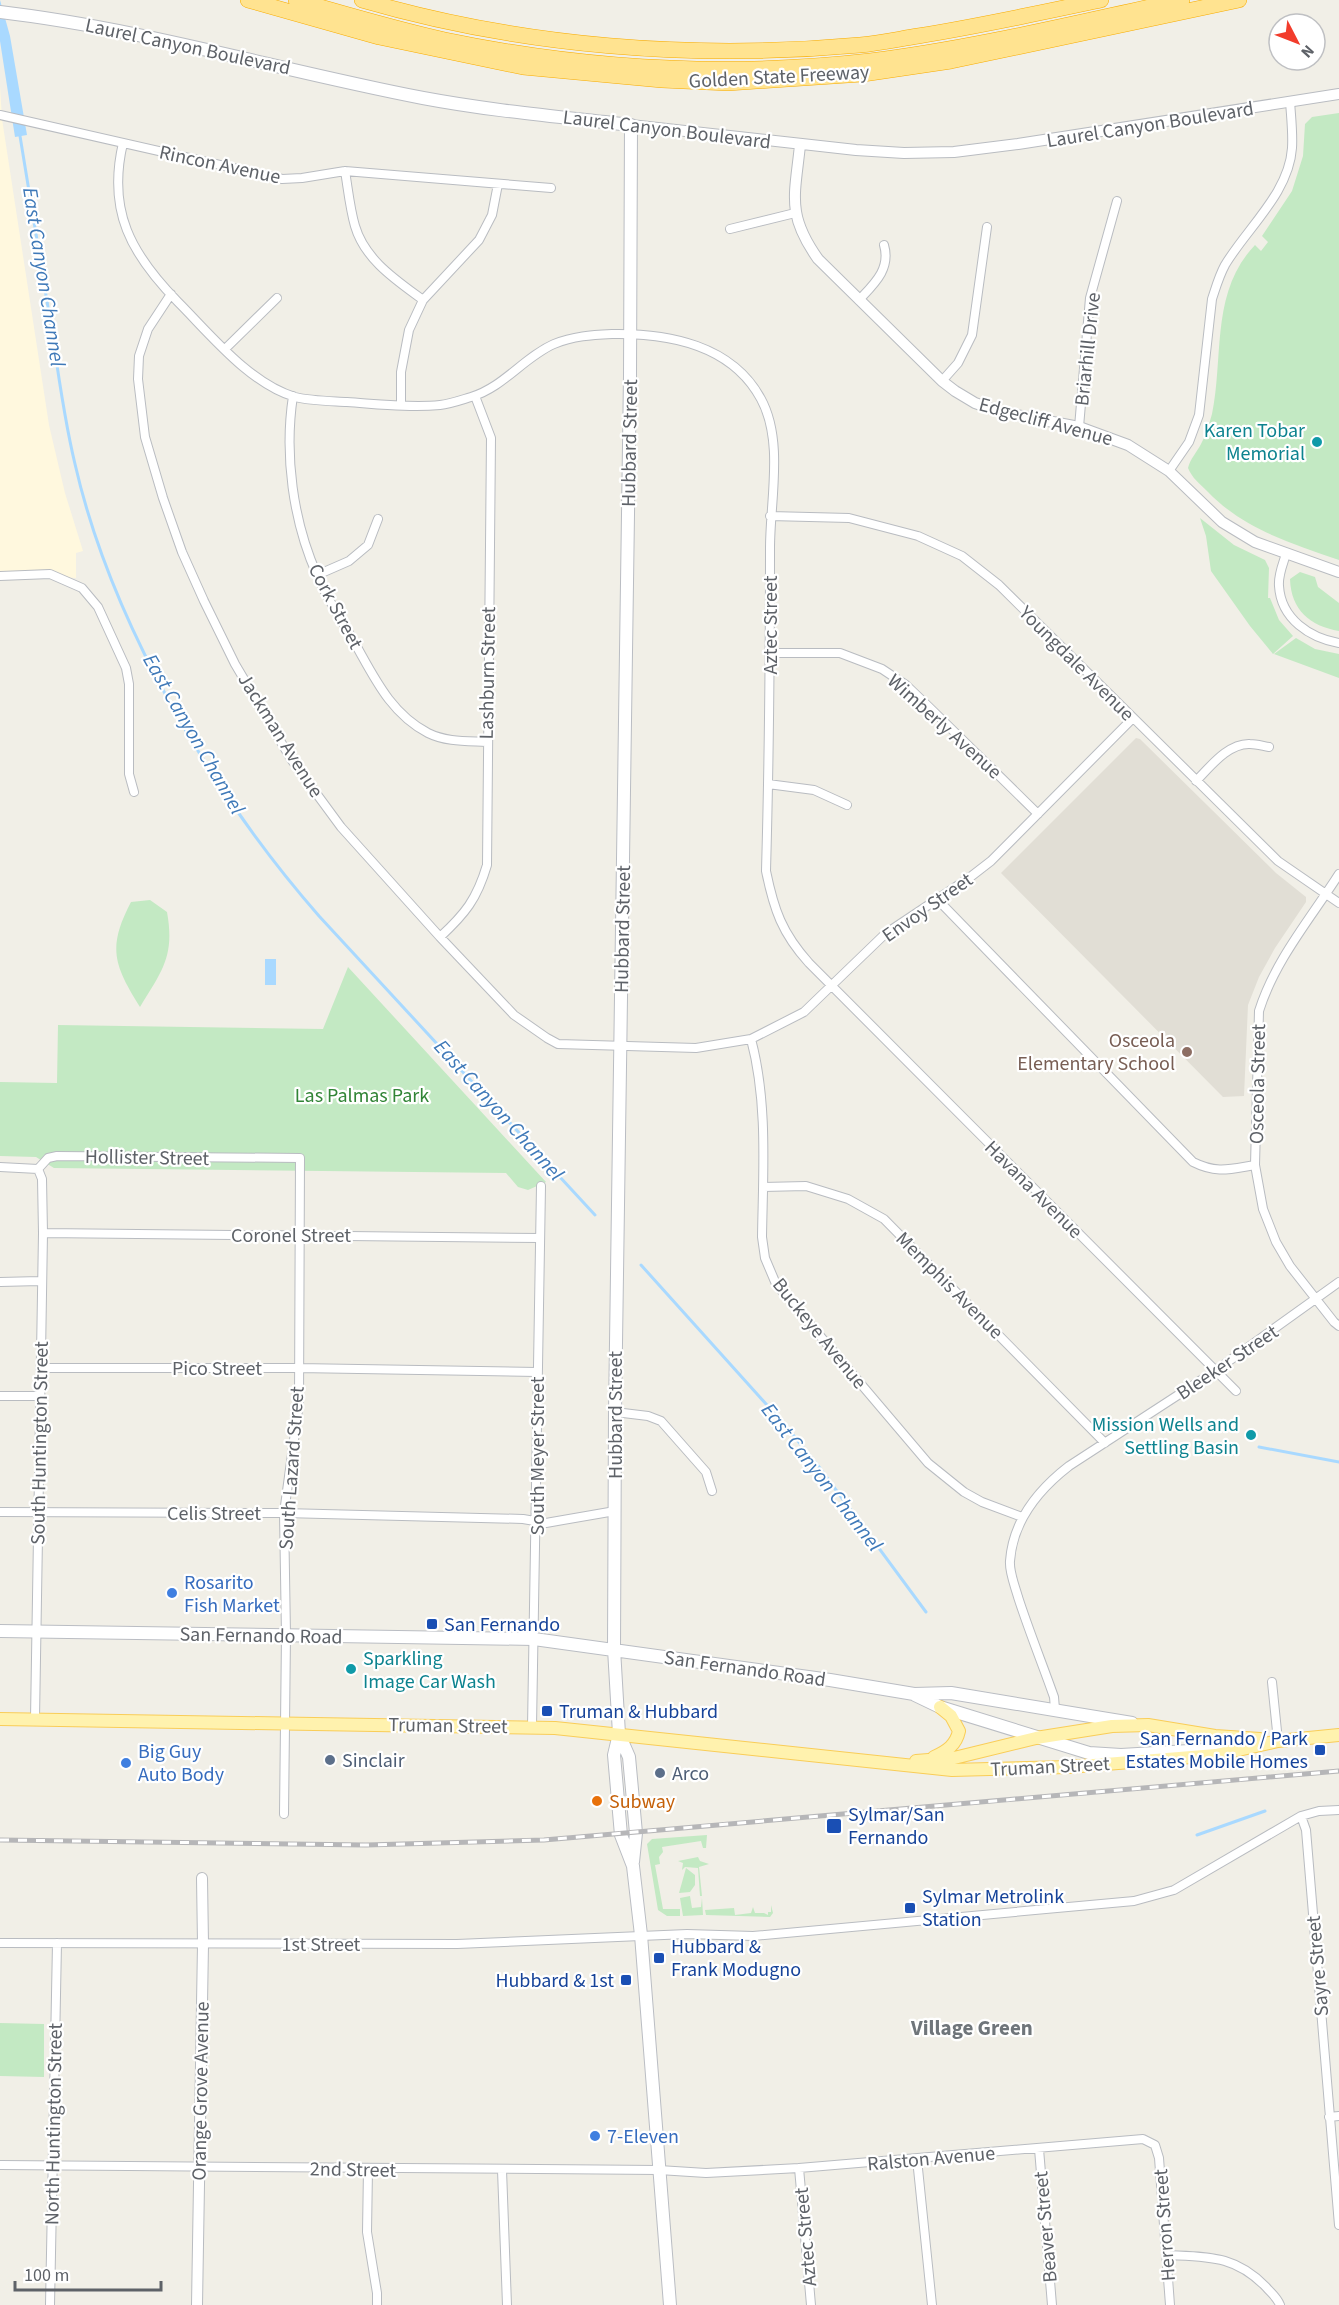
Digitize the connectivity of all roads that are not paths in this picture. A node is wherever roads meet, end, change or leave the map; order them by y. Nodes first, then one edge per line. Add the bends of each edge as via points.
1 (248, 0) edge
2 (296, 0) edge
3 (327, 0) edge
4 (362, 0) edge
5 (1101, 0) edge
6 (1182, 0) edge
7 (1239, 0) edge
8 (0, 12) edge
9 (990, 24) junction
10 (1339, 94) edge
11 (1290, 102) junction
12 (0, 115) edge
13 (631, 124) junction
14 (123, 143) junction
15 (800, 145) junction
16 (345, 171) junction
17 (498, 184) junction
18 (551, 188) dead end
19 (1117, 201) dead end
20 (795, 213) junction
21 (987, 226) dead end
22 (730, 229) dead end
23 (884, 245) dead end
24 (171, 294) junction
25 (278, 298) dead end
26 (423, 300) junction
27 (859, 300) junction
28 (630, 334) junction
29 (225, 349) junction
30 (942, 381) junction
31 (293, 396) junction
32 (475, 396) junction
33 (401, 405) junction
34 (1079, 427) junction
35 (1169, 471) junction
36 (770, 516) junction
37 (378, 519) dead end
38 (1286, 554) junction
39 (1339, 572) edge
40 (317, 575) junction
41 (0, 576) edge
42 (1339, 643) edge
43 (770, 653) junction
44 (1133, 718) junction
45 (486, 742) junction
46 (1269, 747) dead end
47 (1196, 781) junction
48 (768, 784) junction
49 (134, 792) dead end
50 (847, 805) dead end
51 (1038, 814) junction
52 (1339, 874) edge
53 (1326, 894) junction
54 (937, 899) junction
55 (1339, 903) edge
56 (440, 937) junction
57 (832, 987) junction
58 (751, 1039) junction
59 (621, 1045) junction
60 (300, 1158) joint
61 (1255, 1165) junction
62 (0, 1167) edge
63 (38, 1169) junction
64 (541, 1186) dead end
65 (763, 1187) junction
66 (43, 1233) junction
67 (301, 1235) junction
68 (540, 1238) junction
69 (40, 1281) junction
70 (0, 1282) edge
71 (1339, 1282) edge
72 (1316, 1300) junction
73 (1339, 1326) edge
74 (40, 1368) junction
75 (298, 1368) junction
76 (1215, 1371) junction
77 (537, 1372) junction
78 (1236, 1391) dead end
79 (0, 1396) edge
80 (40, 1396) junction
81 (615, 1412) junction
82 (1105, 1443) junction
83 (712, 1491) dead end
84 (615, 1511) junction
85 (0, 1512) edge
86 (38, 1513) junction
87 (284, 1513) junction
88 (1022, 1517) junction
89 (537, 1521) junction
90 (0, 1631) edge
91 (37, 1631) junction
92 (286, 1635) junction
93 (534, 1639) junction
94 (614, 1649) junction
95 (1272, 1682) dead end
96 (914, 1694) junction
97 (940, 1707) junction
98 (1055, 1709) junction
99 (0, 1719) edge
100 (35, 1719) junction
101 (285, 1722) junction
102 (1148, 1725) junction
103 (532, 1726) junction
104 (619, 1734) junction
105 (1339, 1735) edge
106 (1036, 1738) junction
107 (1278, 1741) junction
108 (1241, 1748) junction
109 (930, 1759) junction
110 (894, 1763) junction
111 (1339, 1810) edge
112 (284, 1814) dead end
113 (1301, 1816) junction
114 (633, 1866) junction
115 (202, 1878) dead end
116 (641, 1935) junction
117 (0, 1942) edge
118 (57, 1943) junction
119 (203, 1944) junction
120 (1329, 2116) junction
121 (1339, 2116) edge
122 (1155, 2145) joint
123 (1039, 2149) junction
124 (917, 2159) junction
125 (0, 2165) edge
126 (52, 2166) junction
127 (199, 2167) junction
128 (799, 2168) junction
129 (368, 2169) junction
130 (502, 2170) junction
131 (659, 2170) junction
132 (706, 2173) joint
133 (1339, 2225) edge
134 (1167, 2255) junction
135 (50, 2305) edge
136 (198, 2305) edge
137 (377, 2305) edge
138 (507, 2305) edge
139 (670, 2305) edge
140 (811, 2305) edge
141 (932, 2305) edge
142 (1052, 2305) edge
143 (1170, 2305) edge
144 (1280, 2305) edge

1 - 7 highway, Golden State Freeway via 379,37 523,67 615,77 728,82 840,76 951,61
2 - 6 highway via 444,40 599,64 701,69 880,59 983,42
3 - 9 highway via 486,39 633,58 740,61 881,52 978,36
4 - 9 highway, Golden State Freeway via 487,29 650,48 733,51 852,45
5 - 9 highway, Golden State Freeway
8 - 13 main road, Laurel Canyon Boulevard via 83,23 425,98
10 - 11 street, Laurel Canyon Boulevard
11 - 15 street, Laurel Canyon Boulevard via 954,152 904,153
11 - 35 street via 1292,149 1284,177 1217,282 1199,415 1189,442
12 - 14 street, Rincon Avenue
13 - 15 street, Laurel Canyon Boulevard
13 - 28 main road, Hubbard Street
14 - 16 street, Rincon Avenue via 282,179
14 - 24 street, Aztec Street via 118,196 124,226 142,260
15 - 20 street, Edgecliff Avenue
16 - 17 street, Rincon Avenue
16 - 26 street via 355,227 366,248 385,272
17 - 18 street, Rincon Avenue
17 - 26 street via 492,215 479,240
19 - 34 street, Briarhill Drive via 1090,298
20 - 22 street
20 - 27 street, Edgecliff Avenue via 804,239 818,259
21 - 30 street via 972,335 958,363
23 - 27 street via 887,254 879,278
24 - 29 street, Aztec Street
24 - 56 street, Jackman Avenue via 148,329 139,356 138,379 145,437 182,552 235,663 291,759 341,827
25 - 29 street
26 - 33 street via 409,330 401,372
27 - 30 street, Edgecliff Avenue
28 - 32 street, Aztec Street via 584,335 554,344 495,387
28 - 36 street, Aztec Street via 678,339 705,348 745,376 762,399 775,448
28 - 59 main road, Hubbard Street
29 - 31 street, Aztec Street via 264,382
30 - 34 street, Edgecliff Avenue via 975,403 1001,412
31 - 33 street, Aztec Street
31 - 40 street, Cork Street via 290,460 297,517
32 - 33 street, Aztec Street via 441,405
32 - 45 street, Lashburn Street via 490,438
34 - 35 street, Edgecliff Avenue via 1128,445
35 - 38 street, Edgecliff Avenue via 1222,522 1255,542
36 - 43 street, Aztec Street
36 - 44 street, Youngdale Avenue via 849,518 918,536 962,556 999,585
37 - 40 street via 368,545 349,561
38 - 39 street, Edgecliff Avenue
38 - 42 street via 1279,585 1288,613 1314,636
40 - 45 street, Cork Street via 386,698 404,717 430,734
41 - 49 street via 50,574 82,588 98,607 126,668 129,774
43 - 48 street, Aztec Street
43 - 51 street, Wimberly Avenue via 840,653 882,669 929,706
44 - 47 street, Youngdale Avenue
44 - 51 street, Envoy Street
45 - 56 street, Lashburn Street via 487,865 469,908
46 - 47 street via 1248,744 1233,748
47 - 53 street, Youngdale Avenue via 1278,861
48 - 50 street via 814,790
48 - 57 street, Aztec Street via 766,872 772,899 791,943
51 - 54 street, Envoy Street via 980,870
52 - 53 street, Osceola Street
53 - 55 street, Youngdale Avenue
53 - 61 street, Osceola Street via 1282,959 1266,987 1259,1011
54 - 57 street, Envoy Street via 885,934
54 - 61 street via 1193,1162 1222,1171
56 - 59 street, Jackman Avenue via 514,1015 547,1038 558,1044
57 - 58 street, Envoy Street via 796,1018
57 - 76 street, Havana Avenue
58 - 59 street, Envoy Street via 696,1048
58 - 65 street, Buckeye Avenue via 760,1080
59 - 81 main road, Hubbard Street
60 - 63 street, Hollister Street via 54,1156
60 - 67 street, South Lazard Street
61 - 72 street, Osceola Street via 1263,1209 1276,1242
62 - 63 street
63 - 66 street, South Huntington Street via 42,1176
64 - 68 street, South Meyer Street
65 - 82 street, Memphis Avenue via 806,1186 848,1199 884,1219
65 - 88 street, Buckeye Avenue via 765,1258 791,1303 928,1463 964,1492
66 - 67 street, Coronel Street
66 - 69 street, South Huntington Street
67 - 68 street, Coronel Street
67 - 75 street, South Lazard Street
68 - 77 street, South Meyer Street
69 - 70 street
69 - 74 street, South Huntington Street
71 - 72 street, Bleeker Street
72 - 73 street, Osceola Street
72 - 76 street, Bleeker Street
74 - 75 street, Pico Street
74 - 80 street, South Huntington Street
75 - 77 street, Pico Street
75 - 87 street, South Lazard Street via 299,1402
76 - 78 street, Havana Avenue
76 - 82 street, Bleeker Street
77 - 89 street, South Meyer Street
79 - 80 street
80 - 86 street, South Huntington Street
81 - 83 street via 661,1421 706,1472
81 - 84 main road, Hubbard Street
82 - 88 street, Bleeker Street via 1047,1483
84 - 89 street, Celis Street
84 - 94 main road, Hubbard Street
85 - 86 street, Celis Street
86 - 87 street, Celis Street
86 - 91 street, South Huntington Street
87 - 89 street, Celis Street
87 - 92 street, South Lazard Street
88 - 98 street, Bleeker Street via 1010,1562
89 - 93 street, South Meyer Street
90 - 91 main road, San Fernando Road
91 - 92 main road, San Fernando Road
91 - 100 street, South Huntington Street
92 - 93 main road, San Fernando Road
92 - 101 street, South Lazard Street
93 - 94 main road, San Fernando Road
93 - 103 street, South Meyer Street
94 - 96 main road, San Fernando Road
94 - 104 main road, Hubbard Street
95 - 107 street
96 - 97 main road, San Fernando Road
96 - 98 main road, San Fernando Road via 951,1693
97 - 106 main road, San Fernando Road
97 - 109 main road via 951,1716 959,1731 948,1750
98 - 102 main road, San Fernando Road
99 - 100 main road, Truman Street
100 - 101 main road, Truman Street
101 - 103 main road, Truman Street
101 - 112 street, South Lazard Street
102 - 106 main road, Truman Street via 1092,1728
102 - 107 main road, San Fernando Road
103 - 104 main road, Truman Street
104 - 110 main road, Truman Street
104 - 114 main road, Hubbard Street via 629,1757 636,1833
104 - 114 main road, Hubbard Street via 614,1755 621,1835
105 - 107 main road, San Fernando Road
106 - 108 main road, San Fernando Road via 1079,1751 1110,1755
106 - 109 main road, Truman Street via 954,1758
107 - 108 main road, San Fernando Road
108 - 110 main road, Truman Street via 1216,1755 1069,1767 952,1770
109 - 110 main road, Truman Street
111 - 113 street
113 - 116 street, 1st Street via 1174,1890 1134,1900 764,1935
113 - 120 street, Sayre Street via 1306,1830
114 - 116 main road
115 - 119 street, Orange Grove Avenue
116 - 119 street, 1st Street via 457,1944
116 - 131 main road
117 - 118 street, 1st Street
118 - 119 street, 1st Street
118 - 126 street, North Huntington Street
119 - 127 street, Orange Grove Avenue
120 - 121 street
120 - 133 street, Sayre Street
122 - 123 street, Ralston Avenue via 1146,2139 1136,2139
122 - 134 street, Herron Street via 1160,2163
123 - 124 street, Ralston Avenue
123 - 142 street, Beaver Street
124 - 128 street, Ralston Avenue
124 - 141 street
125 - 126 street, 2nd Street
126 - 127 street, 2nd Street
126 - 135 street, North Huntington Street
127 - 129 street, 2nd Street
127 - 136 street, Orange Grove Avenue
128 - 132 street, Ralston Avenue
128 - 140 street, Aztec Street
129 - 130 street, 2nd Street
129 - 137 street via 367,2232
130 - 131 street, 2nd Street
130 - 138 street
131 - 132 street, 2nd Street
131 - 139 main road
134 - 143 street, Herron Street
134 - 144 street via 1220,2258 1252,2273

